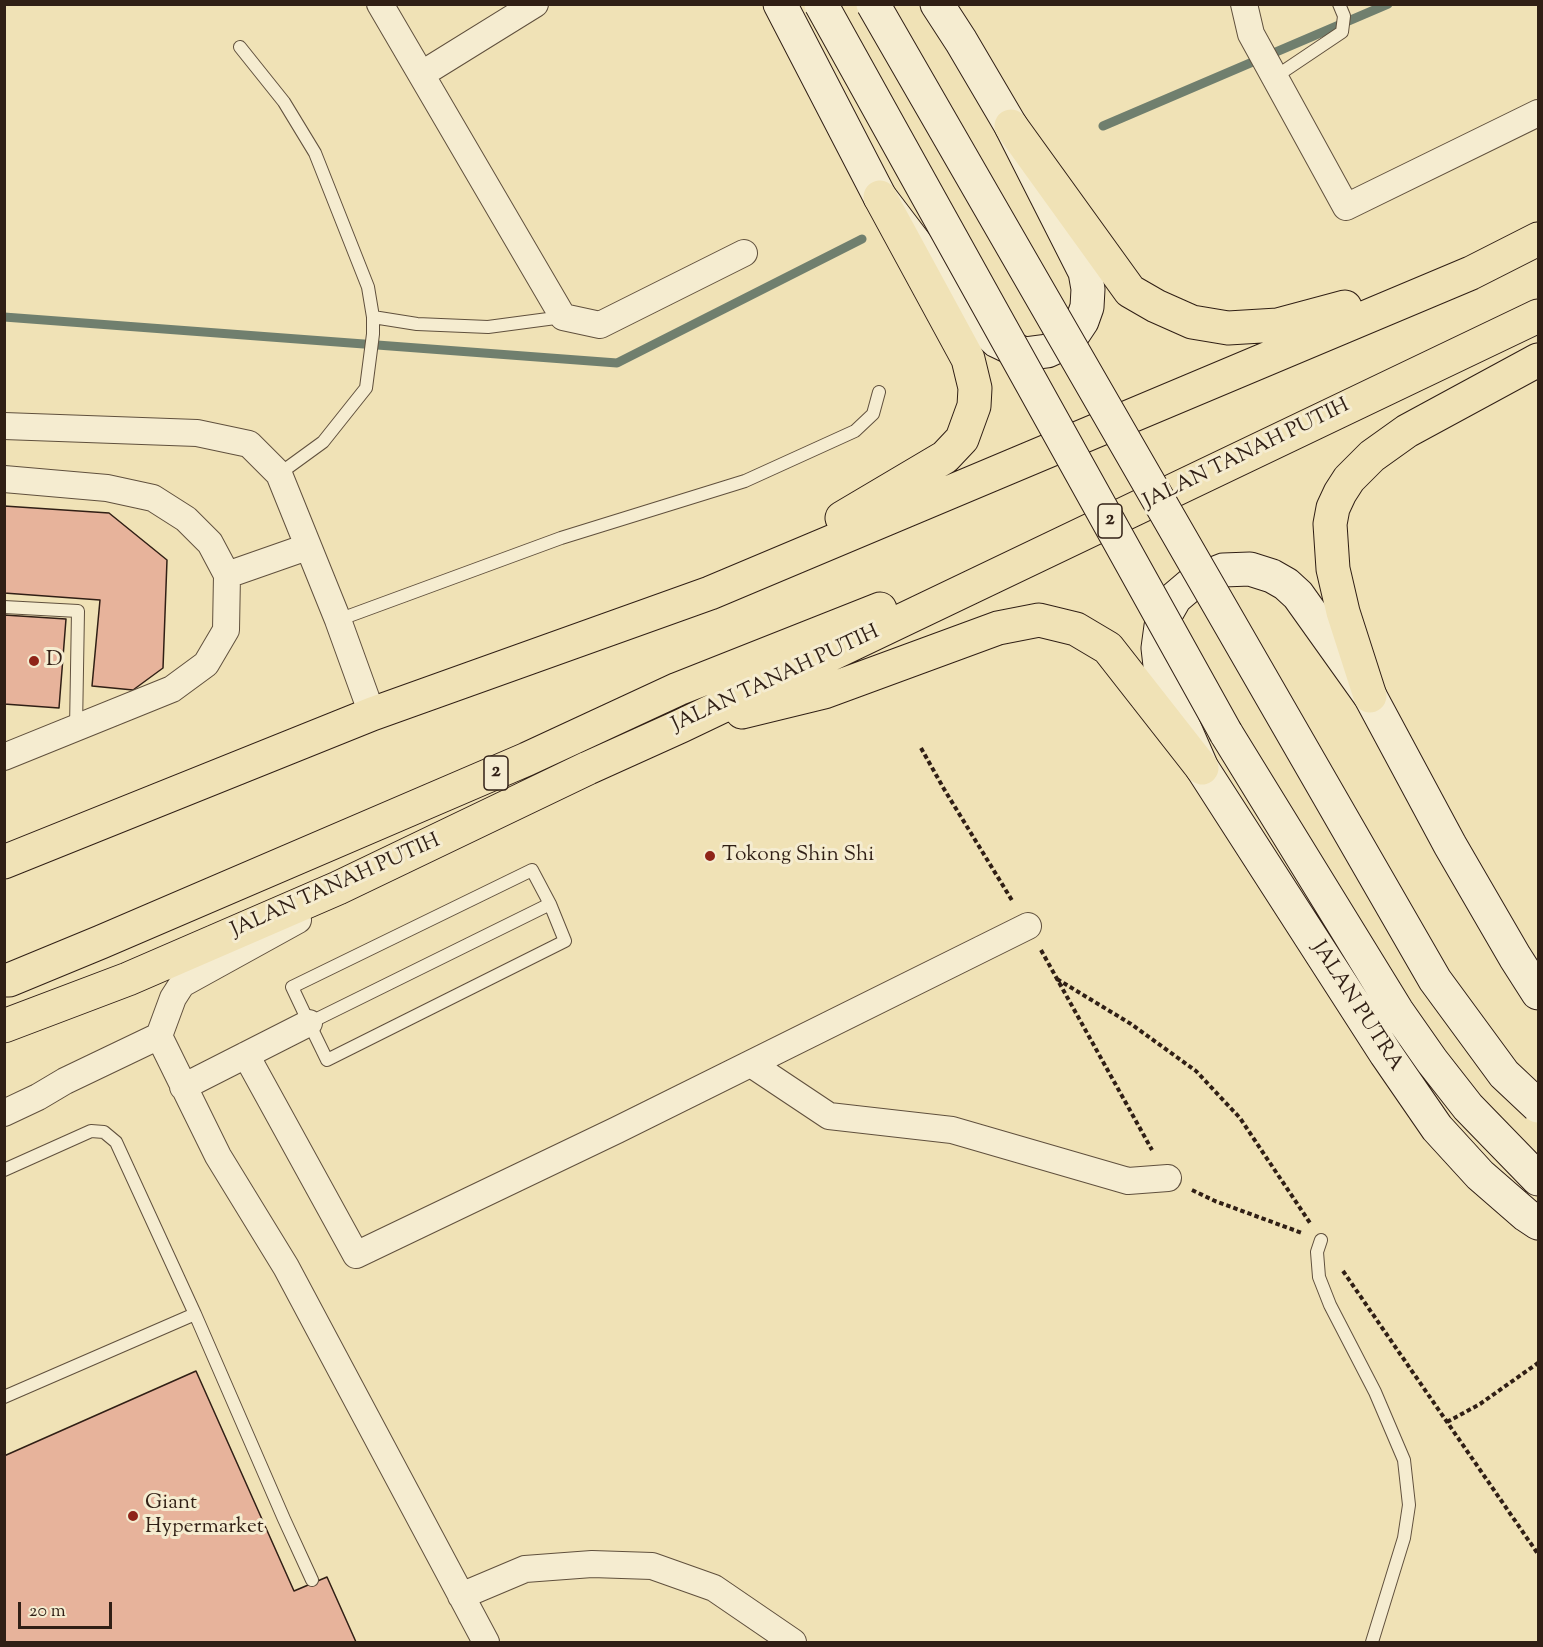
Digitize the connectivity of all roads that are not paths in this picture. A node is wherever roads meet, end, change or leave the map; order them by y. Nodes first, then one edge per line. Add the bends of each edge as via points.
1 (380, 4) edge
2 (535, 4) edge
3 (780, 4) edge
4 (821, 4) edge
5 (873, 4) edge
6 (937, 4) edge
7 (1244, 4) edge
8 (1341, 10) edge
9 (240, 47) dead end
10 (422, 74) junction
11 (1273, 74) junction
12 (1539, 113) edge
13 (1011, 126) junction
14 (880, 197) junction
15 (1539, 239) edge
16 (744, 253) dead end
17 (1471, 273) junction
18 (1539, 316) edge
19 (374, 317) junction
20 (563, 317) junction
21 (1539, 360) edge
22 (879, 392) dead end
23 (4, 426) edge
24 (279, 474) junction
25 (4, 479) edge
26 (307, 547) junction
27 (227, 575) junction
28 (991, 578) junction
29 (710, 593) junction
30 (4, 607) edge
31 (338, 620) junction
32 (1370, 696) junction
33 (372, 714) junction
34 (681, 726) junction
35 (76, 729) junction
36 (4, 757) edge
37 (1202, 768) junction
38 (4, 862) edge
39 (338, 888) junction
40 (550, 904) junction
41 (1028, 926) road end
42 (4, 980) edge
43 (1539, 993) edge
44 (309, 1023) junction
45 (4, 1026) edge
46 (159, 1036) junction
47 (246, 1055) junction
48 (751, 1064) junction
49 (183, 1087) junction
50 (1539, 1106) edge
51 (4, 1113) edge
52 (4, 1170) edge
53 (1168, 1178) road end
54 (1539, 1179) edge
55 (1539, 1223) edge
56 (1321, 1240) road end
57 (195, 1314) junction
58 (4, 1397) edge
59 (312, 1580) dead end
60 (461, 1596) junction
61 (486, 1642) edge
62 (793, 1642) edge
63 (1372, 1642) edge

1 - 10 street
2 - 10 street
3 - 14 main road
4 - 54 main road, bridge via 1226,733 1397,1011 1468,1107
5 - 50 main road, bridge via 1435,980 1504,1074
6 - 13 main road
7 - 11 street via 1251,34
8 - 11 lane via 1342,32
9 - 19 lane via 284,102 315,153 368,287
10 - 20 street
11 - 12 street via 1346,207
13 - 14 main road via 1085,272 1087,307 1082,321 1058,346 1024,354 997,341 958,301
13 - 17 highway via 1130,291 1192,322 1228,328 1278,325
14 - 29 highway via 968,359 975,388 974,406 962,439 925,471
15 - 17 highway
16 - 20 street via 600,325
17 - 29 highway
18 - 28 highway, JALAN TANAH PUTIH / 2
19 - 20 lane via 417,324 488,327
19 - 24 lane via 366,388 323,442
21 - 32 highway via 1407,431 1372,456 1348,479 1340,493 1330,524 1333,569
22 - 31 lane via 873,414 855,431 745,481 561,538
23 - 24 street via 197,433 249,444
24 - 26 street
25 - 27 street via 107,488 153,498 186,519 210,543
26 - 27 street
26 - 31 street
27 - 35 street via 226,630 206,664 172,689
28 - 34 highway, JALAN TANAH PUTIH / 2
28 - 42 highway, 2 via 910,597 739,664 527,759
29 - 33 highway
30 - 35 lane via 78,611
31 - 33 street
32 - 37 main road, JALAN PUTRA via 1286,584 1250,569 1208,574 1175,598 1161,626 1158,648 1161,674
32 - 43 main road via 1456,855
33 - 38 highway
34 - 37 highway via 824,692 998,628 1038,620 1076,628 1108,648
34 - 39 highway, JALAN TANAH PUTIH / 2
35 - 36 street
37 - 55 main road, JALAN PUTRA via 1437,1128 1480,1175
39 - 45 highway, JALAN TANAH PUTIH / 2 via 128,979
39 - 46 street via 295,922 182,984
40 - 44 lane
40 - 44 lane via 532,870 292,987
40 - 44 lane via 565,941 327,1060
41 - 48 street
44 - 47 street
46 - 49 street
46 - 51 street
47 - 48 street via 356,1255
47 - 49 street
48 - 53 street via 829,1116 952,1130 1128,1181
49 - 60 street via 218,1156 286,1267
52 - 57 lane via 91,1131 104,1132 116,1142
56 - 63 lane via 1317,1252 1319,1276 1404,1460 1409,1504 1404,1538
57 - 58 lane
57 - 59 lane
60 - 61 street
60 - 62 street via 525,1569 592,1564 652,1566 714,1588

